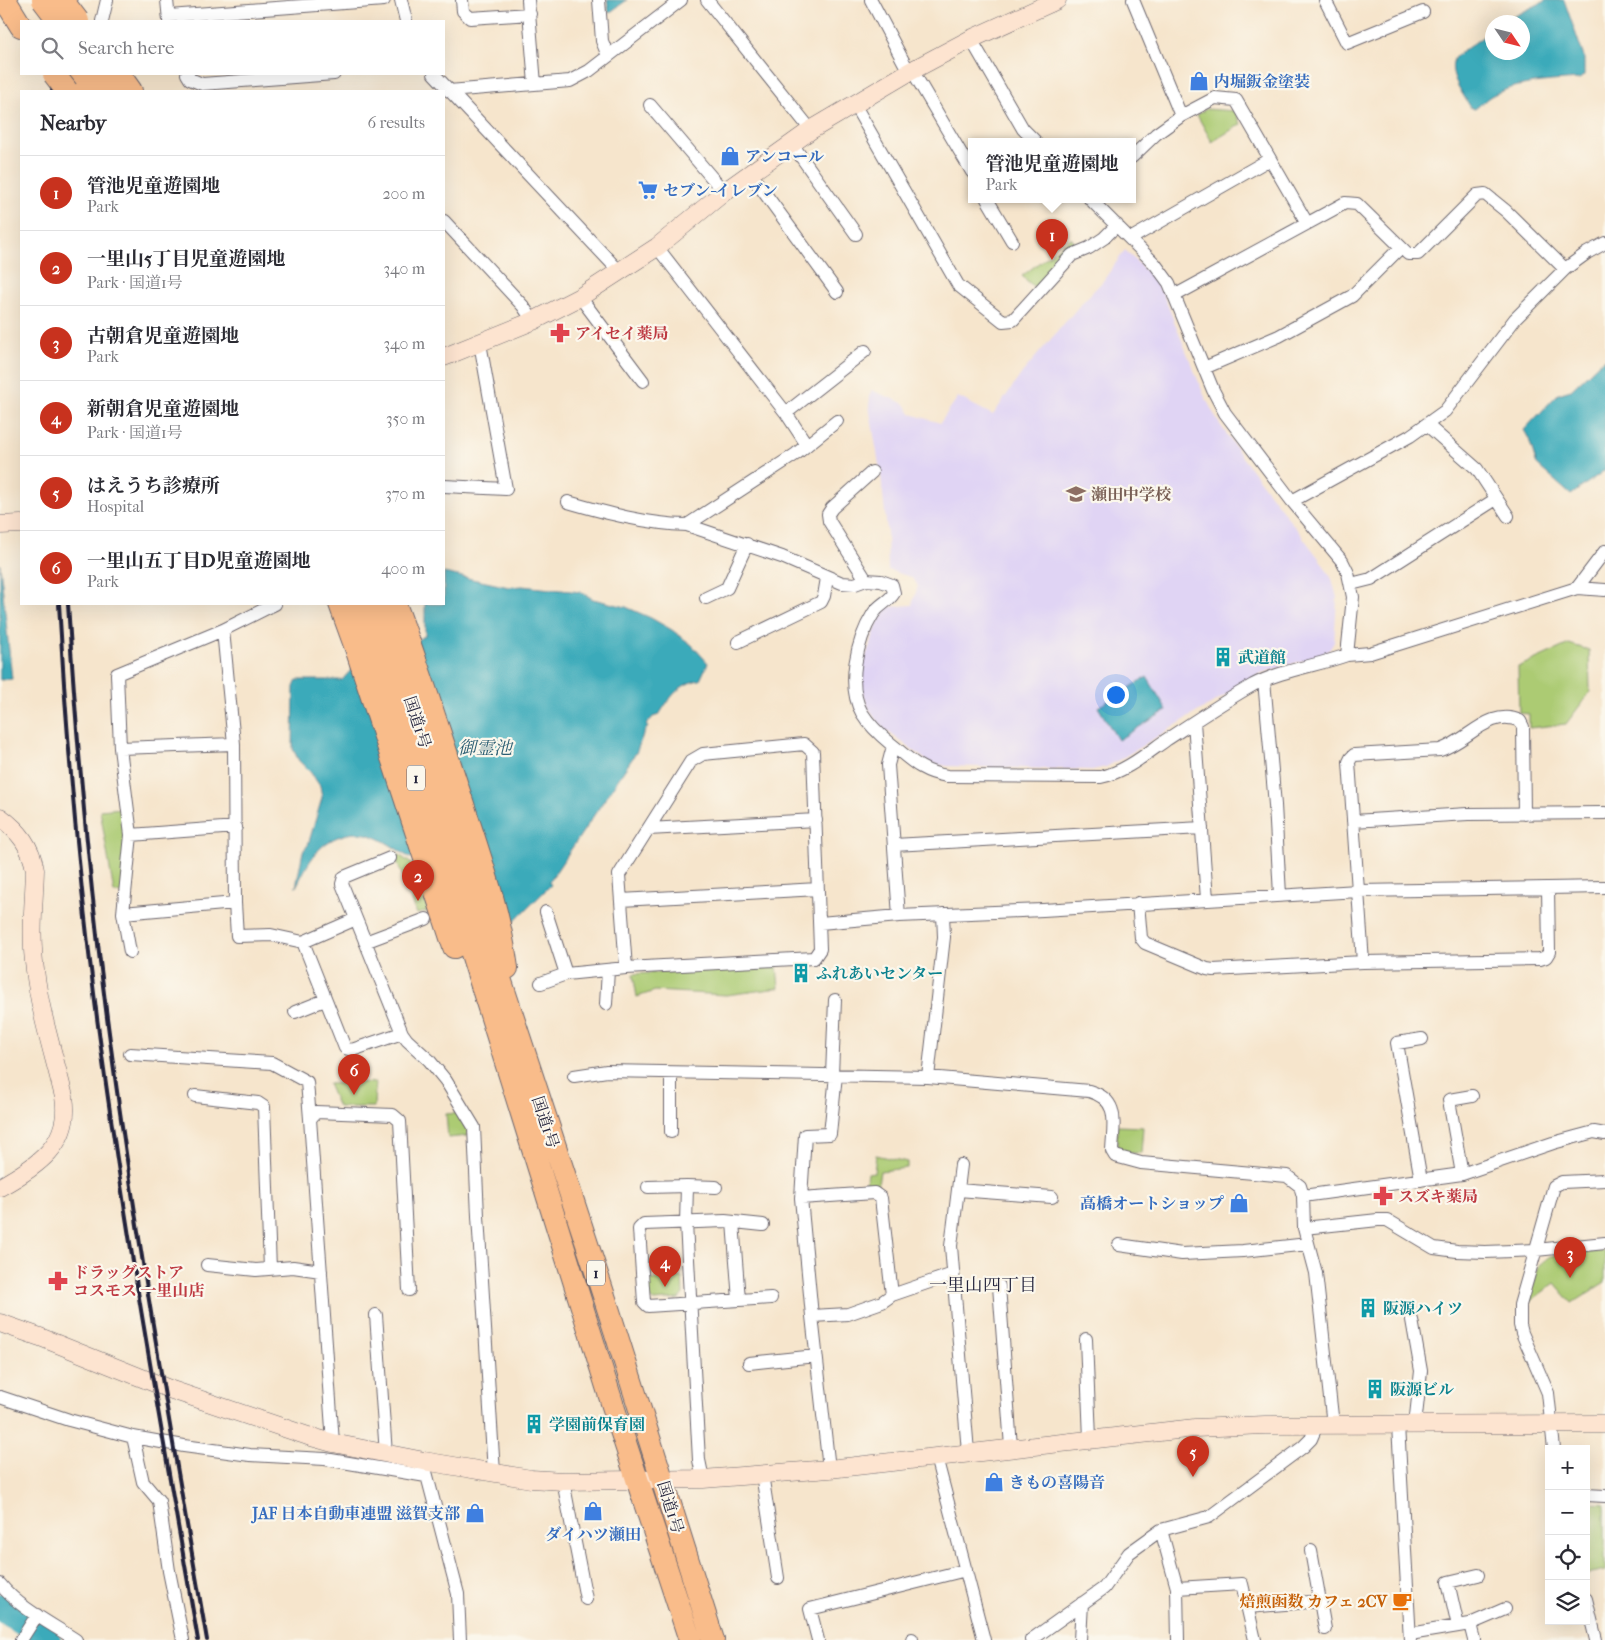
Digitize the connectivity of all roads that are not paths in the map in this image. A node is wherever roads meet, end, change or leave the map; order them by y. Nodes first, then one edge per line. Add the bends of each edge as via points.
1 (5, 0) edge
2 (18, 0) edge
3 (43, 0) edge
4 (62, 0) edge
5 (107, 0) edge
6 (168, 0) edge
7 (384, 0) edge
8 (401, 0) edge
9 (462, 0) edge
10 (528, 0) edge
11 (599, 0) edge
12 (681, 0) edge
13 (870, 0) edge
14 (1055, 0) edge
15 (1133, 0) edge
16 (1325, 0) edge
17 (712, 2) edge
18 (1424, 12) dead end
19 (530, 14) junction
20 (169, 19) edge
21 (33, 20) edge
22 (58, 20) edge
23 (77, 20) edge
24 (102, 20) edge
25 (406, 20) edge
26 (20, 24) edge
27 (971, 39) junction
28 (608, 56) junction
29 (910, 71) junction
30 (55, 75) edge
31 (75, 75) edge
32 (91, 75) edge
33 (98, 75) edge
34 (120, 75) edge
35 (129, 75) edge
36 (188, 75) edge
37 (328, 75) edge
38 (435, 75) edge
39 (535, 84) junction
40 (264, 85) edge
41 (227, 87) edge
42 (66, 90) edge
43 (86, 90) edge
44 (87, 90) edge
45 (109, 90) edge
46 (130, 90) edge
47 (139, 90) edge
48 (449, 90) junction
49 (854, 104) junction
50 (650, 105) dead end
51 (1181, 116) junction
52 (811, 130) junction
53 (1032, 138) edge
54 (792, 144) junction
55 (1136, 153) edge
56 (1270, 159) junction
57 (968, 165) edge
58 (750, 173) junction
59 (724, 192) junction
60 (989, 203) edge
61 (1094, 203) edge
62 (445, 222) edge
63 (1307, 223) junction
64 (1117, 225) junction
65 (856, 234) dead end
66 (1130, 239) junction
67 (1012, 241) dead end
68 (1605, 243) edge
69 (658, 247) junction
70 (1401, 247) junction
71 (1565, 269) junction
72 (619, 272) junction
73 (837, 292) dead end
74 (1174, 296) junction
75 (580, 297) junction
76 (533, 321) junction
77 (480, 343) junction
78 (865, 351) dead end
79 (445, 354) edge
80 (1204, 368) junction
81 (644, 381) dead end
82 (786, 413) junction
83 (837, 421) dead end
84 (1427, 425) junction
85 (807, 445) junction
86 (872, 472) dead end
87 (445, 486) edge
88 (1496, 499) junction
89 (1292, 501) junction
90 (568, 502) dead end
91 (1508, 516) dead end
92 (20, 524) edge
93 (687, 525) junction
94 (0, 526) edge
95 (747, 544) junction
96 (1605, 551) edge
97 (827, 578) junction
98 (866, 580) junction
99 (1351, 584) junction
100 (1576, 588) junction
101 (1605, 590) edge
102 (706, 598) dead end
103 (273, 605) edge
104 (340, 605) edge
105 (357, 605) edge
106 (378, 605) edge
107 (394, 605) edge
108 (223, 630) junction
109 (738, 642) dead end
110 (1347, 655) junction
111 (1264, 680) junction
112 (1194, 722) junction
113 (234, 744) junction
114 (894, 746) junction
115 (120, 748) junction
116 (1605, 813) edge
117 (1524, 814) junction
118 (0, 817) edge
119 (816, 820) junction
120 (1353, 821) junction
121 (236, 827) junction
122 (1202, 828) junction
123 (648, 829) junction
124 (130, 835) junction
125 (894, 845) junction
126 (390, 858) dead end
127 (1605, 887) edge
128 (1548, 888) junction
129 (818, 889) junction
130 (1358, 891) junction
131 (1280, 895) junction
132 (621, 900) junction
133 (1208, 900) junction
134 (1138, 903) junction
135 (235, 904) junction
136 (546, 912) dead end
137 (123, 913) junction
138 (943, 914) junction
139 (899, 916) junction
140 (356, 919) junction
141 (426, 919) dead end
142 (820, 923) junction
143 (566, 932) dead end
144 (554, 936) junction
145 (303, 942) junction
146 (365, 942) junction
147 (480, 949) junction
148 (130, 952) dead end
149 (1363, 962) junction
150 (626, 968) junction
151 (608, 970) junction
152 (566, 974) junction
153 (541, 983) dead end
154 (325, 1000) junction
155 (835, 1000) dead end
156 (606, 1004) dead end
157 (295, 1012) dead end
158 (507, 1032) junction
159 (402, 1033) junction
160 (1422, 1039) dead end
161 (130, 1054) dead end
162 (671, 1073) junction
163 (834, 1075) junction
164 (574, 1076) dead end
165 (928, 1077) junction
166 (196, 1096) dead end
167 (1472, 1096) dead end
168 (310, 1119) junction
169 (671, 1132) dead end
170 (1605, 1134) edge
171 (961, 1165) dead end
172 (1462, 1174) junction
173 (1421, 1180) junction
174 (1605, 1180) edge
175 (688, 1186) junction
176 (0, 1187) edge
177 (648, 1187) dead end
178 (716, 1187) dead end
179 (958, 1190) junction
180 (1052, 1196) dead end
181 (1303, 1196) junction
182 (801, 1198) junction
183 (734, 1222) junction
184 (686, 1223) junction
185 (763, 1225) dead end
186 (1304, 1228) junction
187 (1605, 1243) edge
188 (1308, 1244) junction
189 (1119, 1245) dead end
190 (1536, 1250) junction
191 (206, 1264) dead end
192 (270, 1269) junction
193 (321, 1271) junction
194 (953, 1274) junction
195 (999, 1286) dead end
196 (409, 1290) dead end
197 (892, 1295) junction
198 (771, 1298) dead end
199 (739, 1300) junction
200 (690, 1303) junction
201 (376, 1315) dead end
202 (812, 1316) junction
203 (1412, 1320) dead end
204 (0, 1324) edge
205 (1086, 1339) dead end
206 (816, 1356) junction
207 (750, 1363) dead end
208 (0, 1397) edge
209 (1551, 1424) junction
210 (1605, 1424) edge
211 (1325, 1425) junction
212 (1406, 1425) junction
213 (134, 1437) junction
214 (1090, 1439) junction
215 (333, 1443) junction
216 (1554, 1445) edge
217 (1012, 1447) junction
218 (968, 1452) junction
219 (386, 1454) junction
220 (936, 1456) junction
221 (425, 1469) junction
222 (829, 1469) junction
223 (494, 1473) junction
224 (762, 1474) junction
225 (703, 1479) junction
226 (637, 1480) junction
227 (662, 1480) junction
228 (563, 1481) junction
229 (1590, 1495) edge
230 (1605, 1496) edge
231 (1161, 1530) junction
232 (1311, 1551) dead end
233 (966, 1570) junction
234 (1478, 1575) dead end
235 (778, 1578) dead end
236 (0, 1584) edge
237 (1177, 1588) junction
238 (586, 1599) dead end
239 (1321, 1601) junction
240 (1082, 1603) junction
241 (690, 1604) junction
242 (1248, 1607) junction
243 (1505, 1609) dead end
244 (37, 1615) junction
245 (1590, 1615) edge
246 (1464, 1625) junction
247 (1325, 1629) dead end
248 (1410, 1637) edge
249 (22, 1640) edge
250 (76, 1640) edge
251 (183, 1640) edge
252 (460, 1640) edge
253 (690, 1640) edge
254 (713, 1640) edge
255 (818, 1640) edge
256 (984, 1640) edge
257 (1031, 1640) edge
258 (1080, 1640) edge
259 (1178, 1640) edge
260 (1256, 1640) edge
261 (1474, 1640) edge
262 (1596, 1640) edge

1 - 26 highway
2 - 21 highway
3 - 22 highway, bridge
4 - 23 highway, bridge
5 - 24 street
6 - 20 street
7 - 20 street
8 - 25 street
9 - 19 street via 463,11 470,18
10 - 19 street
11 - 28 street via 602,41
12 - 28 street
13 - 29 street
14 - 27 street
15 - 51 street
16 - 18 street via 1347,43
17 - 52 street
19 - 39 street
27 - 29 street
27 - 53 street via 1022,129
28 - 39 street via 589,71 570,80
29 - 49 street
29 - 57 street
30 - 42 highway, bridge
31 - 43 highway
32 - 44 street
33 - 45 highway
34 - 46 highway
35 - 47 street
36 - 41 street via 202,84
37 - 40 street
38 - 48 street
39 - 48 street
40 - 41 street
48 - 72 street
49 - 52 street
49 - 64 street via 958,285 1003,321 1013,320 1072,255 1104,238
50 - 59 street
51 - 55 street
51 - 56 street via 1214,98 1236,100
52 - 54 street
54 - 58 street
54 - 65 street
56 - 63 street
56 - 66 street
58 - 59 street
58 - 73 street
59 - 69 street
60 - 67 street
61 - 64 street
62 - 76 street
63 - 70 street via 1345,202 1357,204
63 - 74 street
64 - 66 street
66 - 74 street via 1160,270
68 - 71 street
69 - 72 street
69 - 82 street
70 - 71 street via 1408,254 1418,254 1477,194 1485,194 1506,210
70 - 80 street via 1352,296 1280,336
71 - 84 street via 1515,319 1456,398
72 - 75 street
74 - 80 street
75 - 76 street
75 - 81 street
76 - 77 street
77 - 79 street
77 - 87 street via 506,489
78 - 82 street
80 - 89 street via 1224,413
82 - 85 street
83 - 85 street
84 - 88 street via 1477,469
84 - 89 street
85 - 93 street
86 - 98 street via 828,514 829,521
88 - 91 street
88 - 99 street via 1371,579
89 - 99 street via 1342,561
90 - 93 street via 609,514
92 - 94 street
93 - 95 street
95 - 97 street
95 - 102 street via 727,588
96 - 100 street
97 - 98 street via 855,584
97 - 109 street via 820,602
98 - 114 street via 892,585 894,593 890,600 880,604 864,634 856,655 856,692 861,712 874,729
99 - 110 street via 1353,597
100 - 101 street
100 - 110 street via 1370,653
103 - 108 street
104 - 147 highway
105 - 147 highway, 国道1号 / 1
106 - 147 highway, 国道1号 / 1 via 440,788
107 - 147 highway via 494,903
108 - 113 street
108 - 115 street via 117,674
110 - 111 street
111 - 112 street
111 - 131 street
112 - 114 street via 1126,768 1101,777 932,774
112 - 122 street
113 - 115 street
113 - 121 street
114 - 125 street via 888,765
115 - 124 street
116 - 117 street
117 - 120 street
117 - 120 street via 1523,727 1515,718 1493,719 1440,750 1354,755 1349,762
118 - 176 street via 25,841 34,860 35,970 66,1114 62,1133 47,1155
119 - 123 street
119 - 123 street via 813,752 804,744 703,754 691,761
119 - 129 street
120 - 130 street
121 - 124 street
121 - 135 street
122 - 125 street
122 - 133 street
123 - 132 street via 619,875
124 - 137 street
125 - 139 street
126 - 140 street via 344,877 342,884
127 - 128 street
128 - 130 street
128 - 149 street via 1549,952 1546,957
129 - 132 street
129 - 142 street
130 - 131 street
130 - 149 street
131 - 133 street
132 - 150 street
133 - 134 street
134 - 138 street
134 - 149 street via 1141,938 1145,943 1207,969
135 - 137 street
135 - 145 street via 238,936 271,935
136 - 144 street
137 - 148 street
138 - 139 street
138 - 165 street via 944,937
139 - 142 street
140 - 145 street
140 - 146 street
141 - 146 street
142 - 150 street via 820,948 814,958
143 - 144 street
144 - 152 street
145 - 154 street
146 - 159 street
147 - 158 highway, 国道1号 / 1
147 - 158 highway
150 - 151 street
151 - 152 street
151 - 156 street
152 - 153 street
154 - 157 street
154 - 159 street via 345,1048 352,1050
155 - 163 street
158 - 226 highway, 国道1号 / 1
158 - 227 highway, 国道1号 / 1
159 - 223 street via 446,1081 474,1126
160 - 173 street via 1397,1043
161 - 168 street via 272,1063 307,1082
162 - 163 street
162 - 164 street via 607,1071
162 - 169 street
163 - 165 street
163 - 182 street via 830,1134 805,1135
165 - 181 street via 1100,1094 1113,1111 1112,1151 1115,1156 1141,1163 1286,1176 1300,1186
166 - 192 street via 258,1103 264,1107
167 - 172 street via 1448,1100
168 - 193 street
168 - 196 street via 316,1112 392,1115 400,1122
170 - 172 street via 1594,1132 1553,1143
171 - 179 street
172 - 173 street
173 - 181 street
174 - 190 street via 1562,1182 1554,1186
175 - 177 street
175 - 178 street
175 - 184 street
179 - 180 street
179 - 194 street via 951,1246
181 - 186 street
182 - 197 street via 874,1193 881,1198
182 - 202 street
183 - 184 street
183 - 185 street
183 - 199 street
184 - 200 street
184 - 200 street via 644,1224 639,1229 644,1302 648,1306
186 - 188 street
186 - 190 street via 1387,1220 1434,1248 1485,1252
187 - 190 street
188 - 189 street via 1182,1254
188 - 211 street via 1316,1273
190 - 209 street via 1520,1305 1520,1324 1548,1393
191 - 192 street
192 - 193 street via 293,1267
193 - 215 street
194 - 197 street
194 - 218 street
195 - 217 street
197 - 202 street via 848,1314
198 - 199 street
199 - 200 street
200 - 225 street via 699,1460
201 - 219 street
202 - 206 street
203 - 212 street via 1421,1371
204 - 215 street via 172,1390
205 - 214 street
206 - 207 street
206 - 222 street
208 - 213 street via 68,1420
209 - 210 street
209 - 212 street
209 - 216 street
211 - 212 street
211 - 214 street via 1195,1428
211 - 231 street via 1303,1447 1209,1517
212 - 248 street
213 - 221 street via 250,1455
213 - 251 street via 143,1482 159,1501
214 - 217 street
215 - 219 street
217 - 218 street
218 - 220 street
219 - 221 street
220 - 222 street
220 - 233 street
221 - 223 street
221 - 252 street via 458,1594
222 - 224 street
223 - 228 street
224 - 225 street
224 - 235 street
225 - 227 street
226 - 227 street
226 - 228 street
226 - 241 highway, 国道1号 / 1
227 - 241 highway, 国道1号 / 1
228 - 238 street
229 - 230 street
231 - 237 street
231 - 240 street via 1129,1553 1104,1588
232 - 239 street
233 - 255 street via 810,1609
233 - 256 street
234 - 246 street via 1448,1582
236 - 244 street
237 - 242 street via 1242,1584
237 - 259 street
239 - 242 street
239 - 247 street
240 - 257 street
240 - 258 street
241 - 253 highway, 国道1号 / 1
241 - 254 highway, 国道1号 / 1
242 - 260 street
243 - 246 street
244 - 249 street
244 - 250 street
245 - 262 street
246 - 248 street
246 - 261 street

